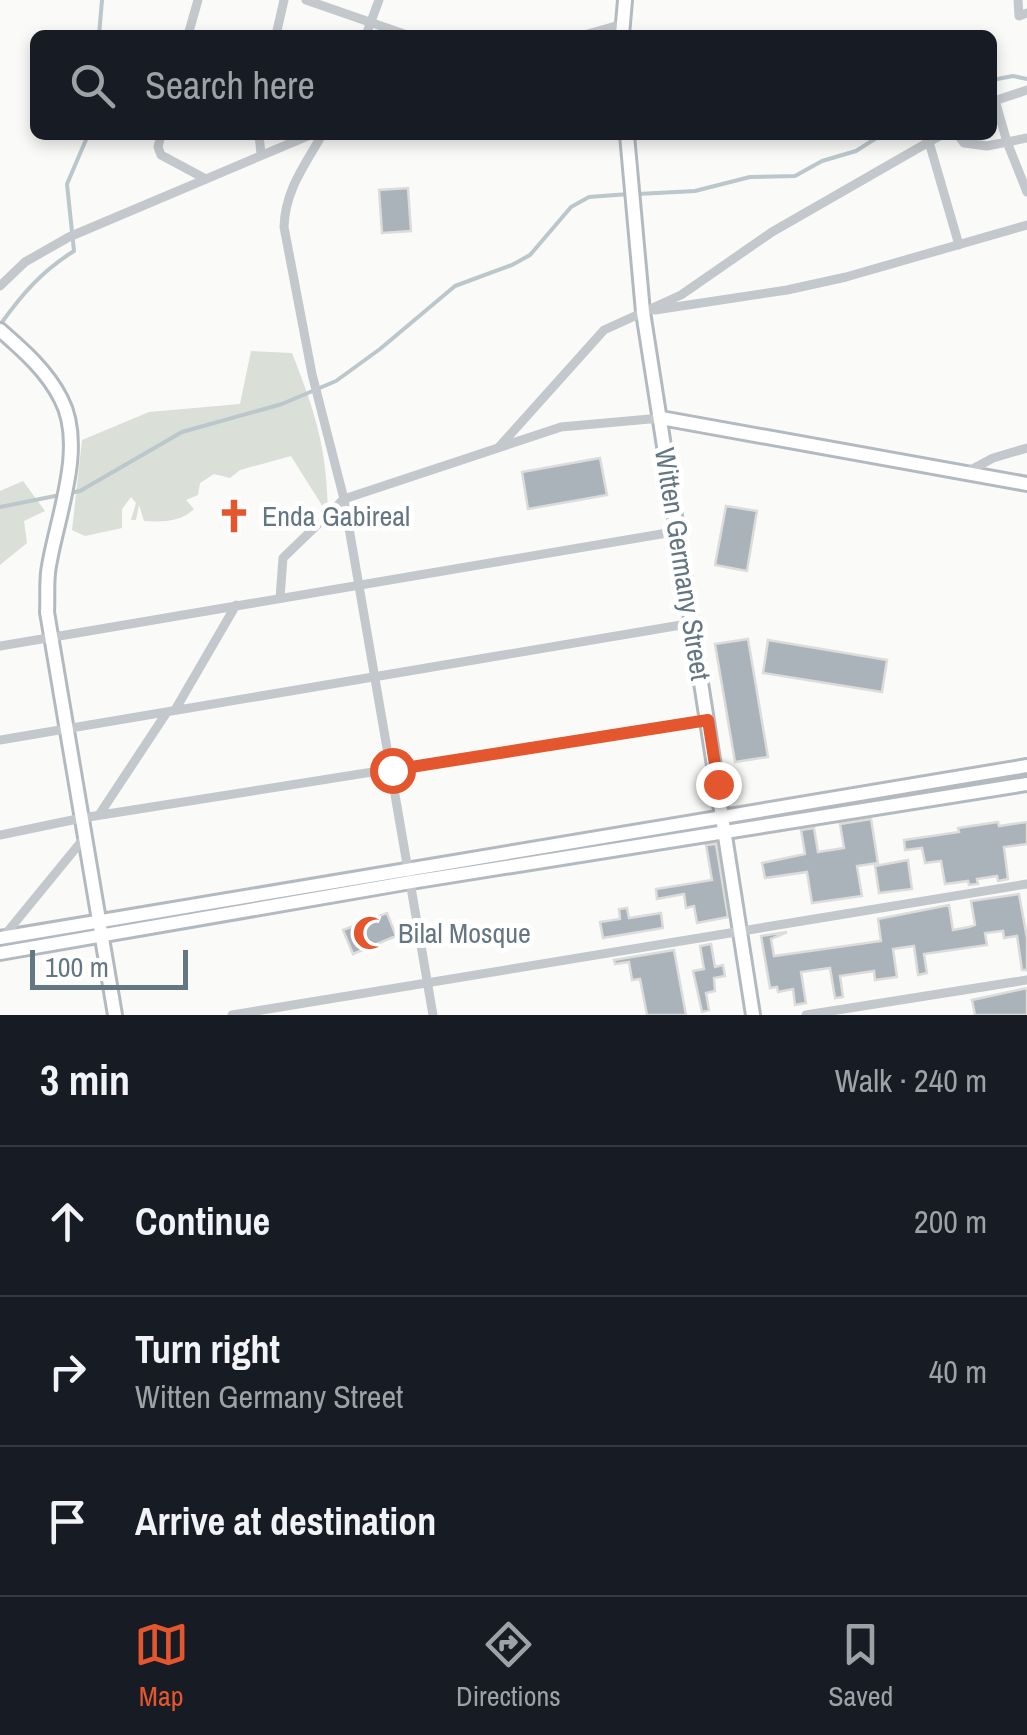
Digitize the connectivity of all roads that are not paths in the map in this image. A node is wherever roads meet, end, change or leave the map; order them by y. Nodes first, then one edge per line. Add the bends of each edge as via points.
1 (198, 0) edge
2 (284, 0) edge
3 (306, 0) edge
4 (379, 0) edge
5 (625, 0) edge
6 (1018, 0) edge
7 (1027, 14) edge
8 (372, 22) junction
9 (189, 30) edge
10 (277, 30) edge
11 (368, 30) edge
12 (394, 30) edge
13 (623, 30) edge
14 (1027, 90) edge
15 (997, 100) edge
16 (997, 110) edge
17 (1027, 138) edge
18 (160, 140) edge
19 (260, 140) edge
20 (297, 140) edge
21 (319, 140) edge
22 (628, 140) edge
23 (932, 140) edge
24 (962, 140) edge
25 (929, 142) junction
26 (1007, 142) junction
27 (261, 154) junction
28 (204, 178) junction
29 (1027, 192) edge
30 (1027, 225) edge
31 (959, 245) junction
32 (0, 286) edge
33 (643, 312) junction
34 (0, 330) edge
35 (661, 418) junction
36 (500, 447) junction
37 (1027, 448) edge
38 (964, 472) junction
39 (1027, 484) edge
40 (344, 499) junction
41 (679, 531) junction
42 (360, 585) junction
43 (280, 598) junction
44 (236, 605) junction
45 (693, 624) junction
46 (50, 637) junction
47 (0, 646) edge
48 (376, 677) junction
49 (171, 711) junction
50 (708, 720) junction
51 (66, 729) junction
52 (0, 740) edge
53 (1027, 766) edge
54 (392, 770) junction
55 (961, 777) junction
56 (1027, 784) edge
57 (962, 794) junction
58 (99, 815) junction
59 (724, 817) junction
60 (82, 818) junction
61 (724, 832) junction
62 (0, 834) edge
63 (85, 837) junction
64 (409, 876) junction
65 (1027, 884) edge
66 (100, 929) junction
67 (740, 930) junction
68 (2, 937) edge
69 (0, 953) edge
70 (1027, 980) edge
71 (428, 983) junction
72 (115, 1015) edge
73 (232, 1015) edge
74 (433, 1015) edge
75 (753, 1015) edge
76 (806, 1015) edge

1 - 9 street
2 - 10 street
3 - 8 street
4 - 8 street
5 - 13 street
6 - 7 street via 1019,16
8 - 11 street
8 - 12 street
14 - 15 street
16 - 26 street
17 - 26 street
18 - 28 street via 161,155
19 - 27 street
20 - 27 street
21 - 40 street via 291,189 284,227
22 - 33 street, Witten Germany Street
23 - 25 street
24 - 26 street
25 - 31 street
25 - 33 street
26 - 29 street
27 - 28 street
28 - 32 street via 69,237 25,262
30 - 31 street
31 - 33 street via 787,290
33 - 35 street, Witten Germany Street
33 - 36 street via 604,330
34 - 46 street via 39,366 64,407 70,442 48,569
35 - 36 street via 561,427
35 - 38 street
35 - 41 street, Witten Germany Street
36 - 40 street
37 - 38 street
38 - 39 street
40 - 42 street
40 - 43 street via 283,558
41 - 42 street
41 - 45 street, Witten Germany Street
42 - 43 street
42 - 48 street
43 - 44 street
44 - 46 street
44 - 49 street
45 - 48 street
45 - 50 street, Witten Germany Street
46 - 47 street
46 - 51 street
48 - 49 street
48 - 54 street
49 - 51 street
49 - 58 street
50 - 54 street
50 - 59 street, Witten Germany Street
51 - 52 street
51 - 60 street
53 - 55 street
54 - 58 street
54 - 64 street
55 - 57 street
55 - 59 street
56 - 57 street
57 - 61 street
58 - 60 street
59 - 61 street, Witten Germany Street
59 - 64 street
60 - 62 street
60 - 63 street
61 - 64 street
61 - 67 street, Witten Germany Street
63 - 66 street
63 - 68 street
64 - 66 street
64 - 71 street
65 - 67 street
66 - 68 street
66 - 69 street
66 - 72 street
67 - 71 street
67 - 75 street, Witten Germany Street
70 - 76 street
71 - 73 street
71 - 74 street

